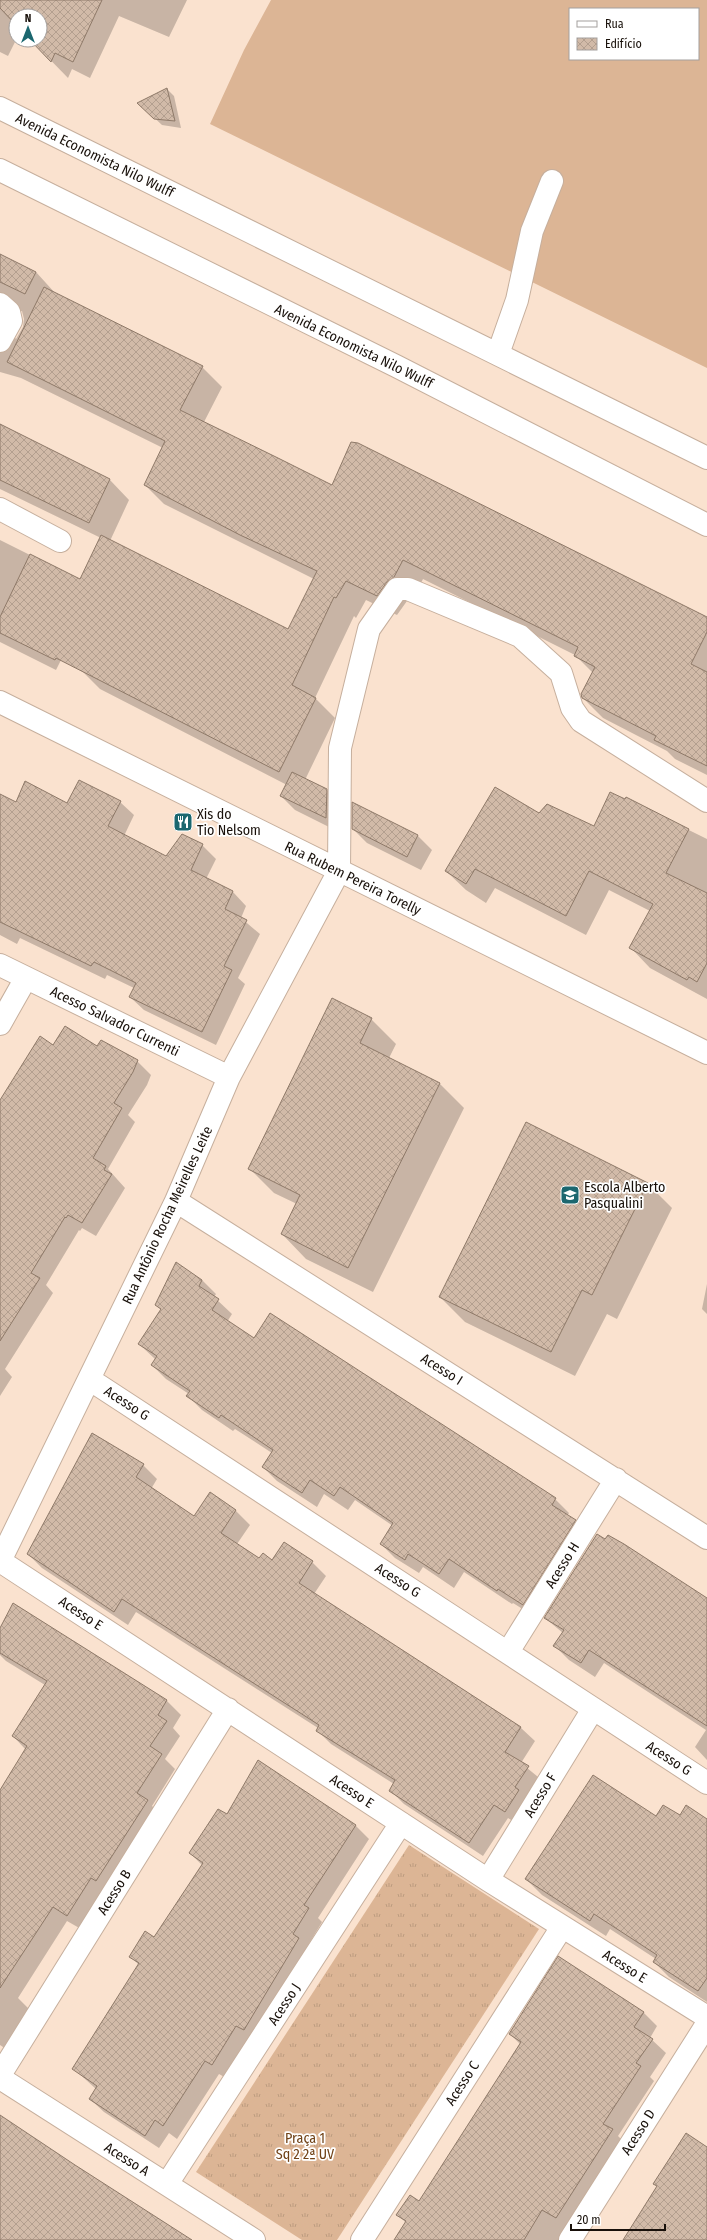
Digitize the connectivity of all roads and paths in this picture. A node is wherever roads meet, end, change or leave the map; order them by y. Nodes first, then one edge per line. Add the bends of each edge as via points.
1 (0, 108) edge
2 (0, 170) edge
3 (552, 181) dead end
4 (0, 304) edge
5 (0, 341) edge
6 (498, 354) junction
7 (707, 458) edge
8 (0, 509) edge
9 (707, 525) edge
10 (60, 541) dead end
11 (0, 702) edge
12 (707, 801) edge
13 (339, 871) junction
14 (0, 965) edge
15 (26, 978) junction
16 (0, 1024) edge
17 (707, 1054) edge
18 (229, 1077) junction
19 (176, 1201) junction
20 (88, 1379) junction
21 (616, 1479) junction
22 (707, 1538) edge
23 (0, 1561) edge
24 (508, 1652) junction
25 (228, 1709) junction
26 (593, 1709) junction
27 (707, 1783) edge
28 (401, 1823) junction
29 (488, 1880) junction
30 (562, 1927) junction
31 (707, 2017) edge
32 (707, 2024) edge
33 (0, 2075) edge
34 (0, 2078) edge
35 (167, 2184) junction
36 (254, 2240) edge
37 (362, 2240) edge
38 (570, 2240) edge

1 - 6 street, Avenida Economista Nilo Wulff
2 - 9 street, Avenida Economista Nilo Wulff via 396,366
3 - 6 street via 532,231 517,300
4 - 5 street via 9,312 12,321
6 - 7 street, Avenida Economista Nilo Wulff
8 - 10 street
11 - 13 street, Rua Rubem Pereira Torelly
12 - 13 street via 581,721 572,708 561,673 520,636 408,589 397,589 368,629 340,748
13 - 17 street, Rua Rubem Pereira Torelly
13 - 18 street, Rua Antônio Rocha Meirelles Leite
14 - 15 street, Acesso Salvador Currenti
15 - 16 street
15 - 18 street, Acesso Salvador Currenti
18 - 19 street, Rua Antônio Rocha Meirelles Leite
19 - 20 street, Rua Antônio Rocha Meirelles Leite
19 - 21 street, Acesso I
20 - 23 street, Rua Antônio Rocha Meirelles Leite
20 - 24 street, Acesso G
21 - 22 street, Acesso I
21 - 24 street, Acesso H
23 - 25 street, Acesso E
24 - 26 street, Acesso G
25 - 28 street, Acesso E
25 - 33 street, Acesso B
26 - 27 street, Acesso G
26 - 29 street, Acesso F
28 - 29 street, Acesso E
28 - 35 street, Acesso J
29 - 30 street, Acesso E
30 - 31 street, Acesso E
30 - 37 street, Acesso C
32 - 38 street, Acesso D
34 - 35 street, Acesso A
35 - 36 street, Acesso A

